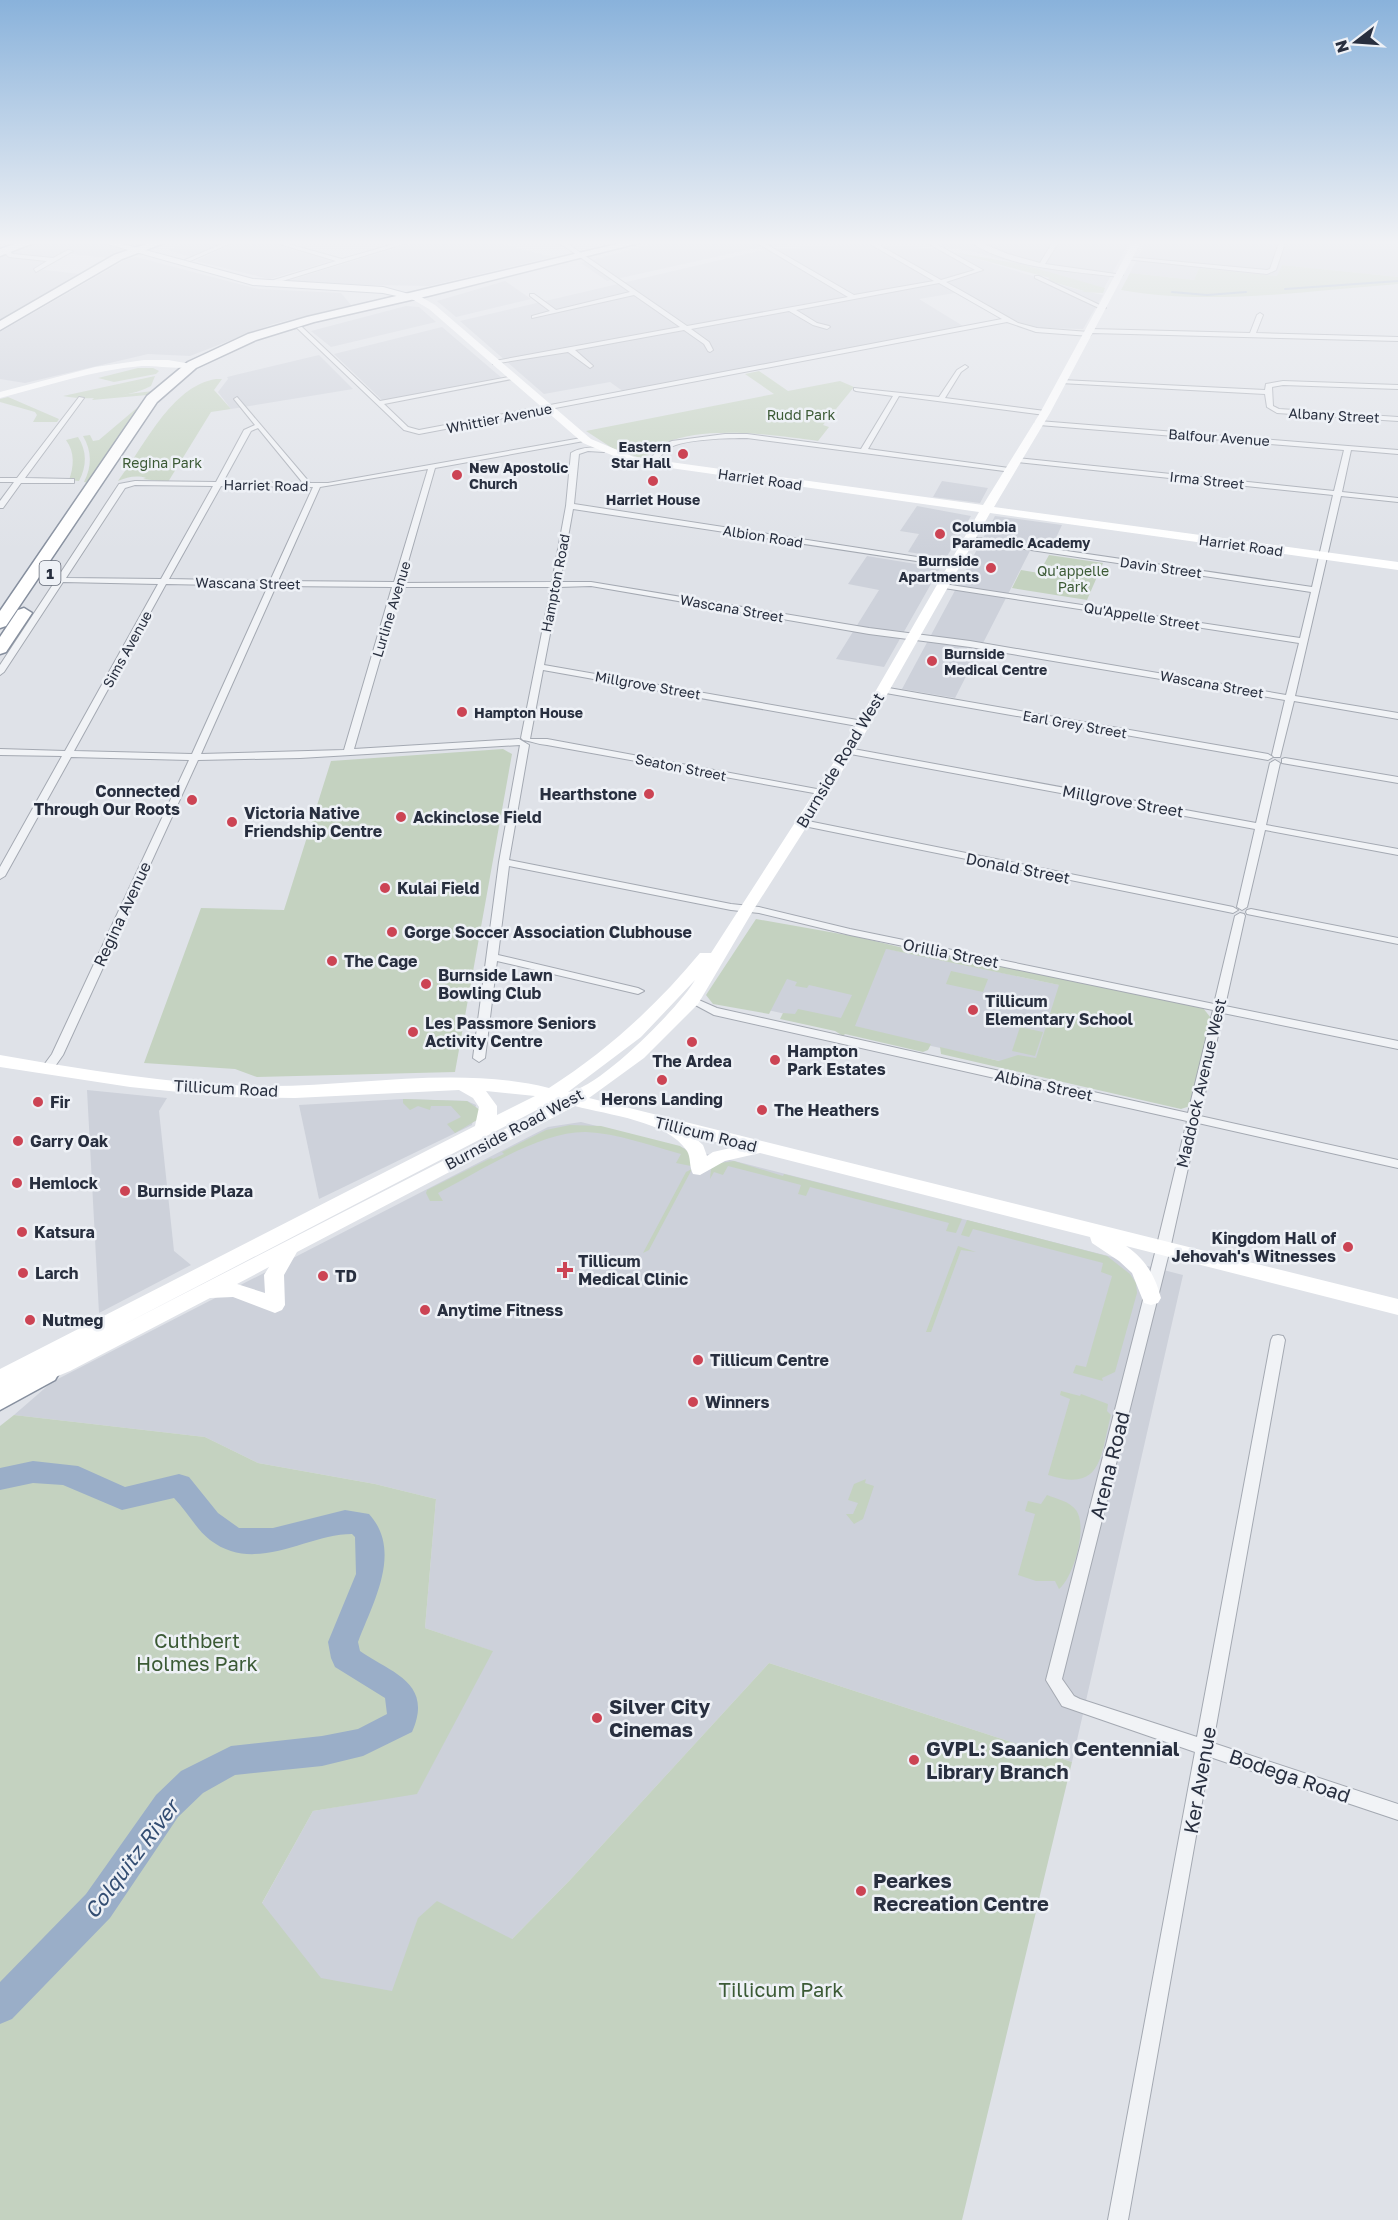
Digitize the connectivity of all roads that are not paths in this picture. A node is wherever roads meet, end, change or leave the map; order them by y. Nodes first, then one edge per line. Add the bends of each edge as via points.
1 (240, 344) edge
2 (255, 344) edge
3 (316, 344) edge
4 (473, 344) edge
5 (597, 344) edge
6 (707, 344) edge
7 (885, 344) edge
8 (1084, 344) edge
9 (569, 349) junction
10 (710, 350) dead end
11 (495, 363) junction
12 (590, 366) dead end
13 (965, 367) dead end
14 (185, 374) junction
15 (513, 378) junction
16 (0, 382) edge
17 (1062, 382) junction
18 (1398, 387) edge
19 (1269, 388) junction
20 (25, 389) junction
21 (856, 389) dead end
22 (897, 394) junction
23 (0, 395) edge
24 (81, 398) dead end
25 (237, 399) dead end
26 (941, 399) junction
27 (379, 403) junction
28 (548, 409) junction
29 (1042, 418) junction
30 (1398, 419) edge
31 (257, 426) junction
32 (584, 439) junction
33 (1348, 448) junction
34 (602, 450) junction
35 (863, 451) junction
36 (1398, 452) edge
37 (1017, 460) junction
38 (650, 464) junction
39 (432, 467) junction
40 (1009, 470) junction
41 (0, 480) edge
42 (19, 480) junction
43 (71, 481) dead end
44 (219, 484) junction
45 (306, 486) junction
46 (317, 486) junction
47 (1339, 494) junction
48 (1398, 500) edge
49 (0, 506) edge
50 (570, 506) junction
51 (987, 510) junction
52 (971, 539) junction
53 (1323, 556) junction
54 (956, 565) junction
55 (1398, 566) edge
56 (60, 580) junction
57 (164, 582) junction
58 (274, 583) junction
59 (555, 584) junction
60 (398, 585) junction
61 (944, 586) junction
62 (1316, 590) junction
63 (0, 624) edge
64 (914, 636) junction
65 (1304, 641) junction
66 (0, 649) edge
67 (539, 667) junction
68 (0, 672) edge
69 (883, 690) junction
70 (1291, 698) junction
71 (1398, 716) edge
72 (863, 724) junction
73 (528, 742) junction
74 (848, 751) junction
75 (0, 752) edge
76 (348, 752) junction
77 (72, 754) junction
78 (197, 757) junction
79 (1276, 759) junction
80 (1398, 780) edge
81 (822, 793) junction
82 (803, 823) junction
83 (1261, 827) junction
84 (1398, 852) edge
85 (504, 862) junction
86 (0, 876) edge
87 (746, 909) junction
88 (1242, 911) junction
89 (1398, 941) edge
90 (493, 957) junction
91 (638, 991) dead end
92 (692, 1000) junction
93 (1218, 1007) junction
94 (1398, 1045) edge
95 (479, 1058) dead end
96 (0, 1061) edge
97 (47, 1069) junction
98 (461, 1084) junction
99 (551, 1095) junction
100 (573, 1099) junction
101 (1192, 1118) junction
102 (669, 1124) junction
103 (483, 1130) junction
104 (762, 1148) junction
105 (1398, 1164) edge
106 (1088, 1230) junction
107 (292, 1246) junction
108 (1163, 1249) junction
109 (203, 1293) junction
110 (1151, 1298) junction
111 (1398, 1307) edge
112 (1278, 1340) dead end
113 (46, 1373) junction
114 (0, 1379) edge
115 (0, 1392) edge
116 (0, 1400) edge
117 (1054, 1680) joint
118 (1205, 1746) junction
119 (1398, 1812) edge
120 (1118, 2220) edge

1 - 14 highway, 1
2 - 14 highway, 1
3 - 27 street
4 - 11 main road
5 - 9 street
6 - 10 street
7 - 28 street, Whittier Avenue
8 - 17 main road, Burnside Road West
9 - 11 street
9 - 12 street
11 - 15 main road
13 - 26 street
14 - 20 main road via 164,361 141,363
14 - 63 highway, 1 via 148,404
14 - 66 highway, 1
15 - 27 street
15 - 28 main road
16 - 20 main road
17 - 19 street
17 - 29 main road, Burnside Road West
18 - 19 street via 1283,383
19 - 30 street, Albany Street via 1270,407 1277,411
20 - 23 main road
21 - 22 street, Balfour Avenue
22 - 26 street, Balfour Avenue
22 - 35 street
24 - 42 street
25 - 31 street
26 - 29 street, Balfour Avenue
27 - 28 street, Whittier Avenue via 406,429 415,432
28 - 32 main road
29 - 33 street, Balfour Avenue
29 - 37 main road, Burnside Road West
31 - 44 street, Sims Avenue via 248,430
31 - 45 street
32 - 34 main road, Harriet Road
32 - 39 street, Harriet Road
33 - 36 street, Balfour Avenue
33 - 47 street, Maddock Avenue West
34 - 38 main road, Harriet Road
34 - 50 street, Hampton Road via 575,453
35 - 38 street via 725,436 672,444
35 - 40 street
37 - 40 main road, Burnside Road West
37 - 47 street, Irma Street
38 - 51 main road, Harriet Road
39 - 46 street, Harriet Road
39 - 60 street, Lurline Avenue
40 - 51 main road, Burnside Road West
41 - 42 street
42 - 43 street
42 - 49 street
44 - 45 street, Harriet Road
44 - 56 street, Harriet Road via 127,484 120,488
44 - 57 street, Sims Avenue
45 - 46 street, Harriet Road
46 - 58 street, Regina Avenue
47 - 48 street, Irma Street
47 - 53 street, Maddock Avenue West
50 - 54 street, Albion Road
50 - 59 street, Hampton Road
51 - 52 main road, Burnside Road West
51 - 53 main road, Harriet Road
52 - 54 main road, Burnside Road West
52 - 62 street, Davin Street
53 - 55 main road, Harriet Road
53 - 62 street, Maddock Avenue West
54 - 61 main road, Burnside Road West
56 - 57 street, Wascana Street
56 - 68 street
57 - 58 street, Wascana Street
57 - 77 street, Sims Avenue
58 - 60 street, Wascana Street
58 - 78 street, Regina Avenue
59 - 60 street, Wascana Street
59 - 64 street, Wascana Street via 591,584
59 - 67 street, Hampton Road
60 - 76 street, Lurline Avenue
61 - 64 main road, Burnside Road West
61 - 65 street, Qu'Appelle Street
62 - 65 street, Maddock Avenue West
64 - 69 main road, Burnside Road West
64 - 70 street, Wascana Street
65 - 70 street, Maddock Avenue West
67 - 72 street, Millgrove Street
67 - 73 street, Hampton Road
69 - 72 main road, Burnside Road West
69 - 79 street, Earl Grey Street
70 - 71 street, Wascana Street
70 - 79 street, Maddock Avenue West
72 - 74 main road, Burnside Road West
73 - 76 street, Seaton Street
73 - 81 street, Seaton Street
73 - 85 street, Hampton Road
74 - 81 main road, Burnside Road West
74 - 83 street, Millgrove Street
75 - 77 street
76 - 78 street
77 - 78 street
77 - 86 street, Sims Avenue
78 - 97 street, Regina Avenue via 56,1058
79 - 80 street, Earl Grey Street
79 - 83 street, Maddock Avenue West
81 - 82 main road, Burnside Road West
82 - 87 main road, Burnside Road West
82 - 88 street, Donald Street
83 - 84 street, Millgrove Street
83 - 88 street, Maddock Avenue West
85 - 87 street, Orillia Street
85 - 90 street, Hampton Road
87 - 92 main road, Burnside Road West
87 - 93 street, Orillia Street
87 - 99 main road via 674,998 602,1061
88 - 89 street, Donald Street
88 - 93 street, Maddock Avenue West
90 - 91 street
90 - 95 street, Hampton Road
92 - 100 main road, Burnside Road West via 638,1054
92 - 101 street, Albina Street via 714,1011
93 - 94 street, Orillia Street
93 - 101 street, Maddock Avenue West
96 - 97 main road, Tillicum Road
97 - 98 main road, Tillicum Road via 177,1087 262,1092
98 - 99 main road, Tillicum Road
98 - 103 main road via 479,1094 488,1106
99 - 100 main road, Tillicum Road
99 - 103 main road
100 - 102 main road, Tillicum Road
100 - 107 main road, Burnside Road West
101 - 105 street, Albina Street
101 - 108 street, Maddock Avenue West
102 - 104 main road, Tillicum Road
102 - 104 main road via 696,1149 699,1169 720,1156
103 - 114 main road
104 - 106 main road, Tillicum Road
106 - 108 main road, Tillicum Road
106 - 110 main road via 1133,1262 1147,1278
107 - 109 main road, Burnside Road West
107 - 109 main road via 274,1275 275,1305 234,1290
108 - 110 street, Arena Road
108 - 111 main road, Tillicum Road
109 - 113 main road, Burnside Road West
110 - 117 street, Arena Road
112 - 118 street, Ker Avenue
113 - 115 main road, Burnside Road West
113 - 116 highway
117 - 118 street, Bodega Road via 1068,1701 1077,1705
118 - 119 street, Bodega Road
118 - 120 street, Ker Avenue

